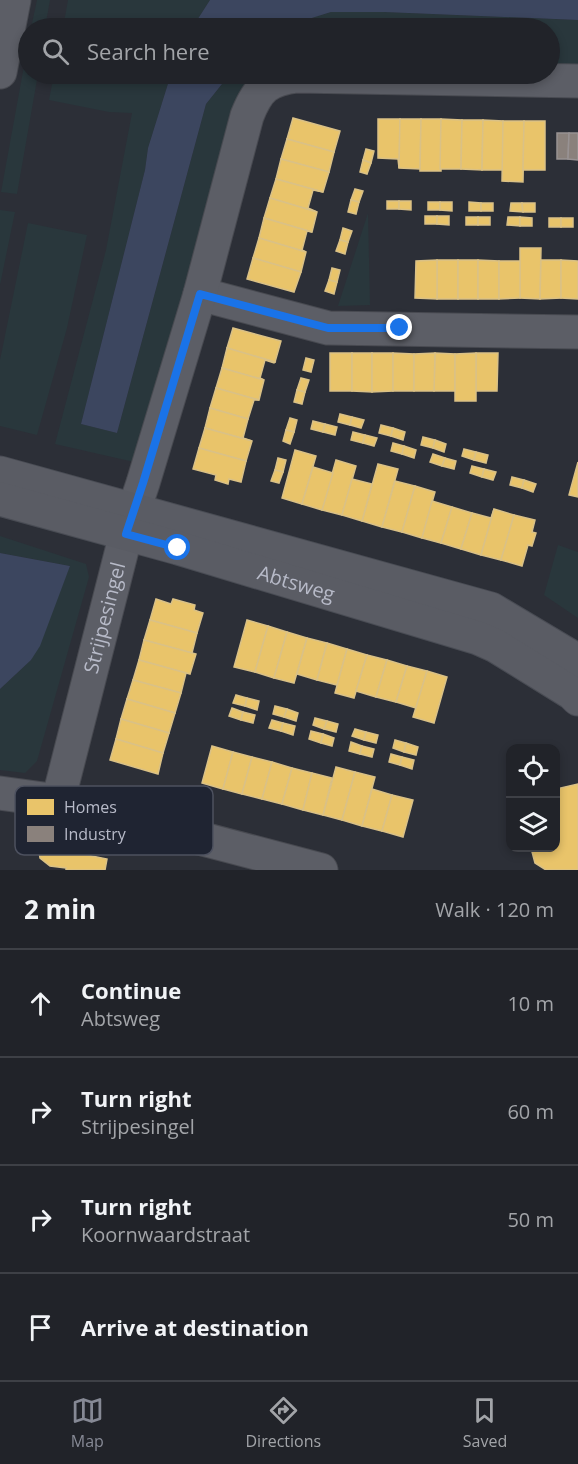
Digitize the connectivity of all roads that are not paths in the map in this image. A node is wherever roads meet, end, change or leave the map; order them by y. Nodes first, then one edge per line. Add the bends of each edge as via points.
1 (14, 0) edge
2 (0, 72) edge
3 (560, 81) edge
4 (578, 81) edge
5 (269, 84) edge
6 (200, 294) junction
7 (578, 332) edge
8 (0, 473) edge
9 (0, 499) edge
10 (130, 523) junction
11 (578, 661) edge
12 (578, 699) edge
13 (62, 786) edge
14 (0, 794) edge
15 (15, 796) edge
16 (213, 842) edge
17 (321, 870) edge

1 - 2 street
3 - 4 street, Strijpesingel
5 - 6 street, Strijpesingel via 253,103
6 - 7 street via 328,328
6 - 10 street, Strijpesingel
8 - 10 street, Abtsweg
9 - 10 street, Abtsweg
10 - 11 street, Abtsweg via 491,609
10 - 12 street, Abtsweg via 478,638
10 - 13 street, Strijpesingel
14 - 15 street
16 - 17 street

